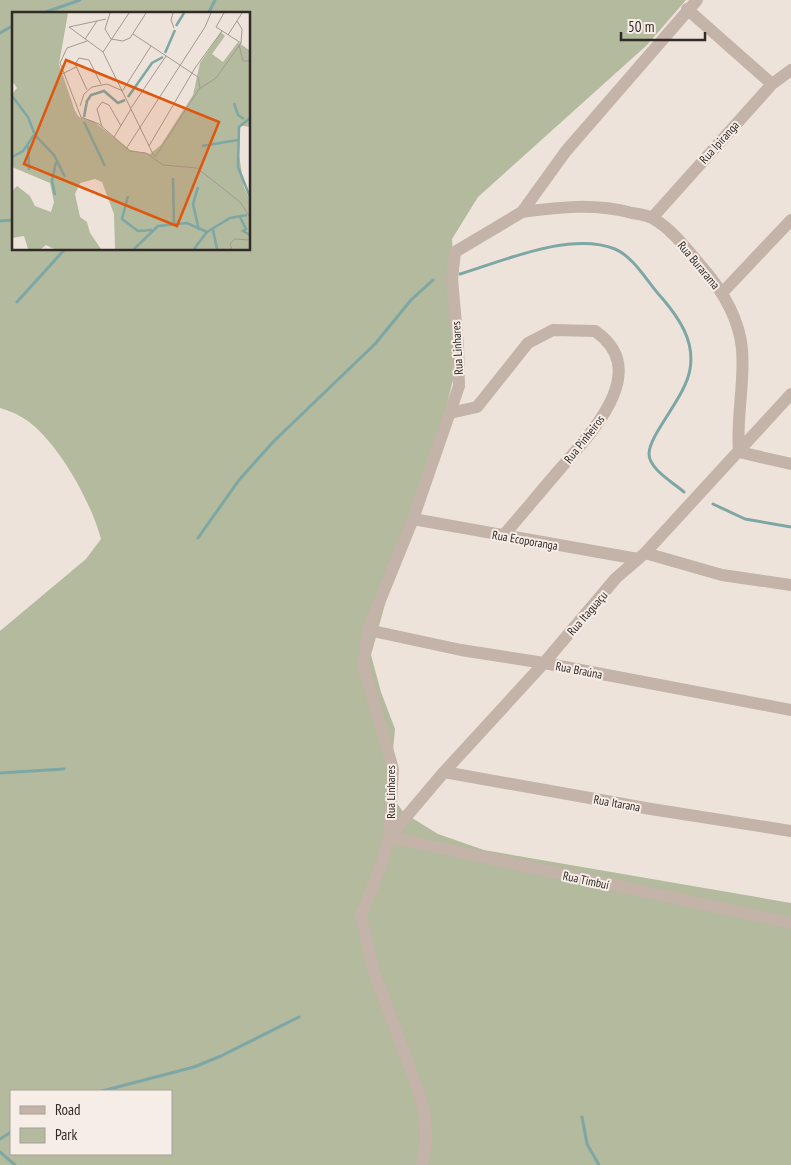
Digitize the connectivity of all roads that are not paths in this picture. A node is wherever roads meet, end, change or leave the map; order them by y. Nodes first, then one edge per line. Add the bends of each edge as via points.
1 (697, 0) edge
2 (688, 9) junction
3 (791, 70) edge
4 (772, 84) junction
5 (522, 212) junction
6 (652, 218) junction
7 (791, 220) edge
8 (722, 293) junction
9 (791, 394) edge
10 (450, 413) junction
11 (739, 452) junction
12 (791, 464) edge
13 (413, 518) junction
14 (503, 536) junction
15 (642, 556) junction
16 (791, 585) edge
17 (368, 630) junction
18 (544, 663) junction
19 (791, 710) edge
20 (444, 772) junction
21 (791, 831) edge
22 (389, 837) junction
23 (787, 922) edge
24 (422, 1165) edge

1 - 2 street, Rua Linhares
2 - 4 street
2 - 5 street, Rua Linhares via 566,151
3 - 4 street, Rua Ipiranga
4 - 6 street, Rua Ipiranga
5 - 6 street, Rua Burarama via 592,205
5 - 10 street, Rua Linhares via 455,252 452,279 459,386
6 - 8 street, Rua Burarama via 683,245
7 - 8 street
8 - 11 street, Rua Burarama via 742,348
9 - 11 street, Rua Itaguaçu
10 - 13 street, Rua Linhares
10 - 14 street, Rua Pinheiros via 477,406 528,343 553,330 595,331 613,347 619,373 610,403 594,429
11 - 12 street
11 - 15 street, Rua Itaguaçu
13 - 14 street, Rua Ecoporanga
13 - 17 street, Rua Linhares
14 - 15 street, Rua Ecoporanga
15 - 16 street, Rua Ecoporanga via 722,575
15 - 18 street, Rua Itaguaçu via 616,578
17 - 18 street, Rua Braúna via 461,650
17 - 22 street, Rua Linhares via 362,664 393,769
18 - 19 street, Rua Braúna
18 - 20 street, Rua Itaguaçu
20 - 21 street, Rua Itarana
20 - 22 street, Rua Itaguaçu
22 - 23 street, Rua Timbuí
22 - 24 street via 361,915 372,970 425,1114 426,1141

